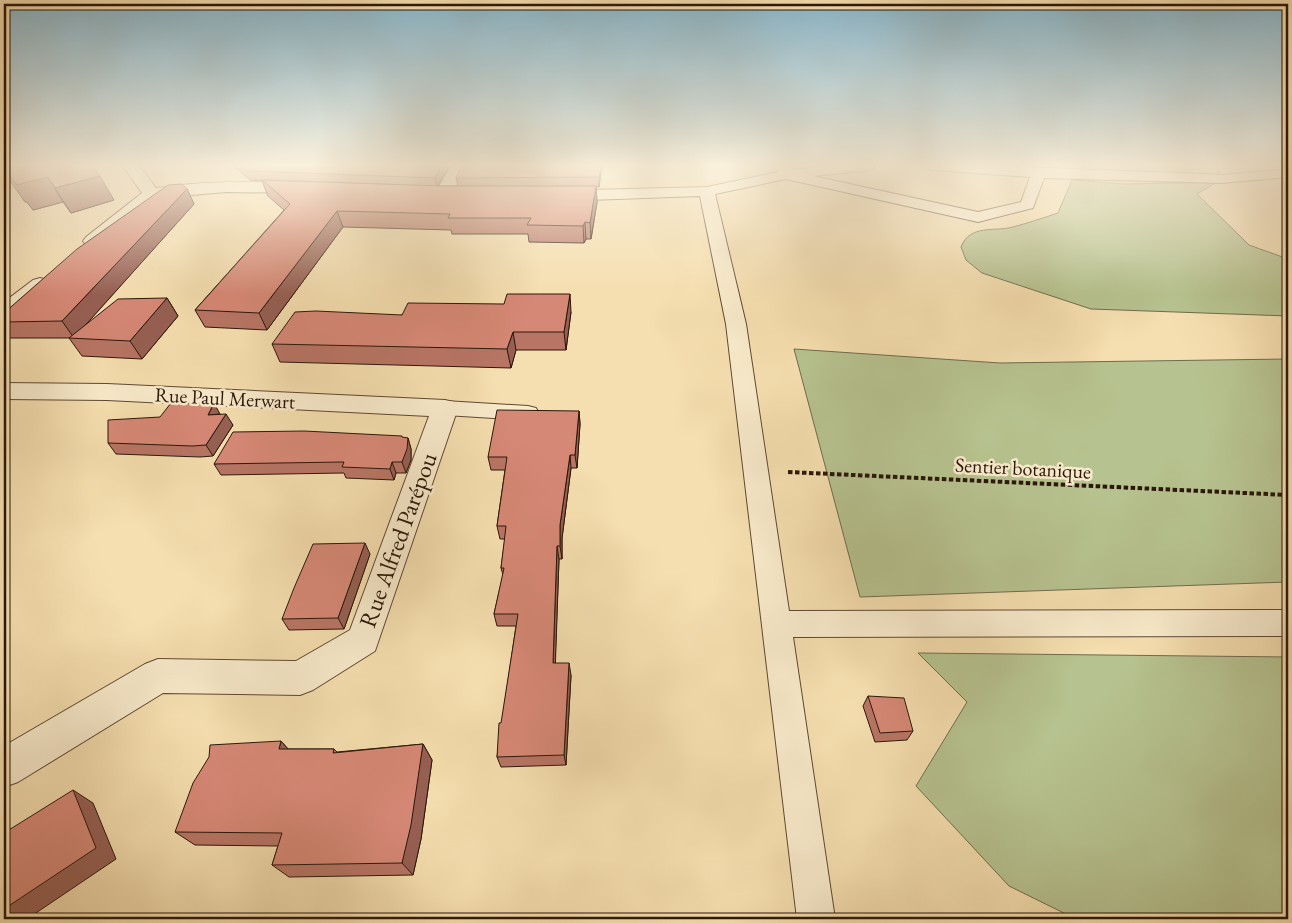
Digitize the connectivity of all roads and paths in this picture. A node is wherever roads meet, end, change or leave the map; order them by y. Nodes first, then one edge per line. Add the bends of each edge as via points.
1 (132, 209) edge
2 (710, 209) edge
3 (945, 209) edge
4 (1011, 209) edge
5 (81, 251) edge
6 (52, 274) edge
7 (4, 313) edge
8 (4, 391) edge
9 (445, 408) junction
10 (545, 413) edge
11 (755, 470) junction
12 (1288, 495) edge
13 (1288, 623) edge
14 (777, 624) junction
15 (4, 768) edge
16 (816, 919) edge

1 - 5 street
2 - 11 lane via 736,324
3 - 4 lane via 978,217
6 - 7 street
8 - 9 street, Rue Paul Merwart via 107,392
9 - 10 lane
9 - 15 street, Rue Alfred Parépou via 363,640 300,678 158,676
11 - 12 path, Sentier botanique
11 - 14 lane
13 - 14 lane
14 - 16 lane

